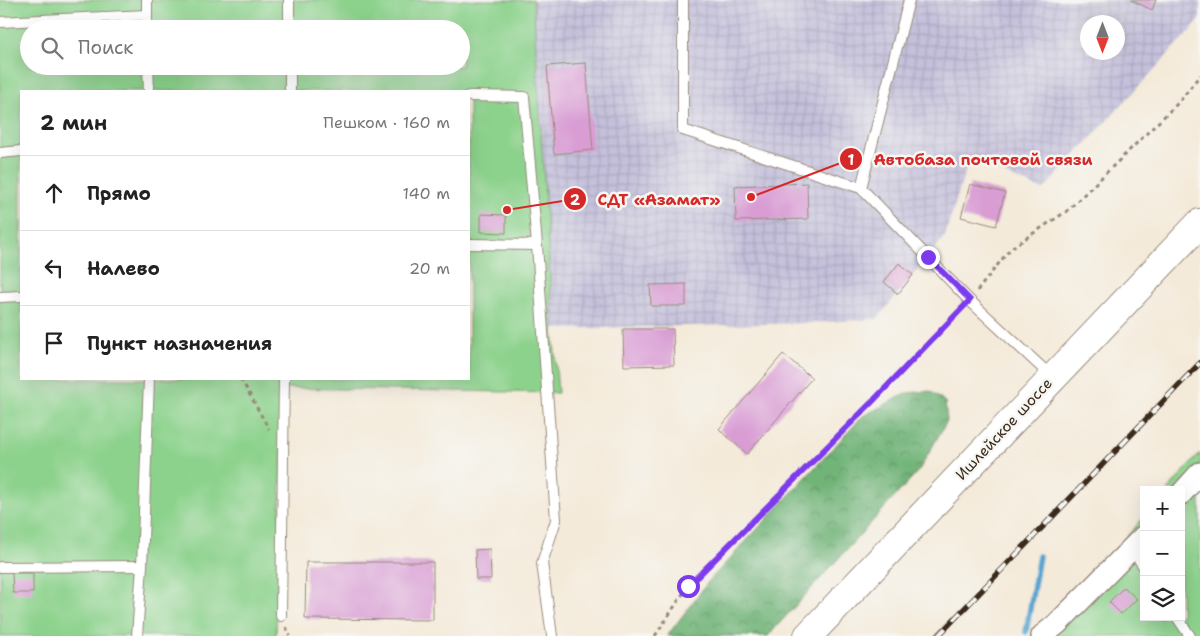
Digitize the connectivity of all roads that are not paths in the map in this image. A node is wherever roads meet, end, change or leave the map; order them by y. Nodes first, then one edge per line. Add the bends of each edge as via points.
1 (147, 0) edge
2 (289, 0) edge
3 (683, 0) edge
4 (909, 0) edge
5 (147, 15) junction
6 (42, 20) edge
7 (147, 20) edge
8 (289, 20) edge
9 (20, 21) edge
10 (0, 22) edge
11 (148, 75) edge
12 (290, 75) edge
13 (149, 90) edge
14 (290, 90) edge
15 (470, 96) edge
16 (20, 151) edge
17 (0, 153) edge
18 (861, 188) junction
19 (1200, 223) edge
20 (470, 244) edge
21 (537, 245) junction
22 (20, 296) edge
23 (0, 297) edge
24 (1053, 377) junction
25 (149, 380) edge
26 (284, 380) edge
27 (1138, 542) edge
28 (142, 566) junction
29 (0, 567) edge
30 (281, 616) dead end
31 (1180, 621) edge
32 (138, 636) edge
33 (552, 636) edge
34 (808, 636) edge
35 (1042, 636) edge
36 (1190, 636) edge

1 - 5 lane
2 - 8 lane
3 - 18 lane via 683,130
4 - 18 lane
5 - 6 lane
5 - 7 lane
9 - 10 lane
11 - 13 lane
12 - 14 lane
15 - 21 lane via 524,97
16 - 17 lane
18 - 24 lane via 970,300
19 - 24 main road, Ишлейское шоссе
20 - 21 lane
21 - 33 lane via 556,520 542,563
22 - 23 lane
24 - 34 main road, Ишлейское шоссе
25 - 28 lane
26 - 30 lane
27 - 35 street
28 - 29 lane
28 - 32 lane
31 - 36 lane

